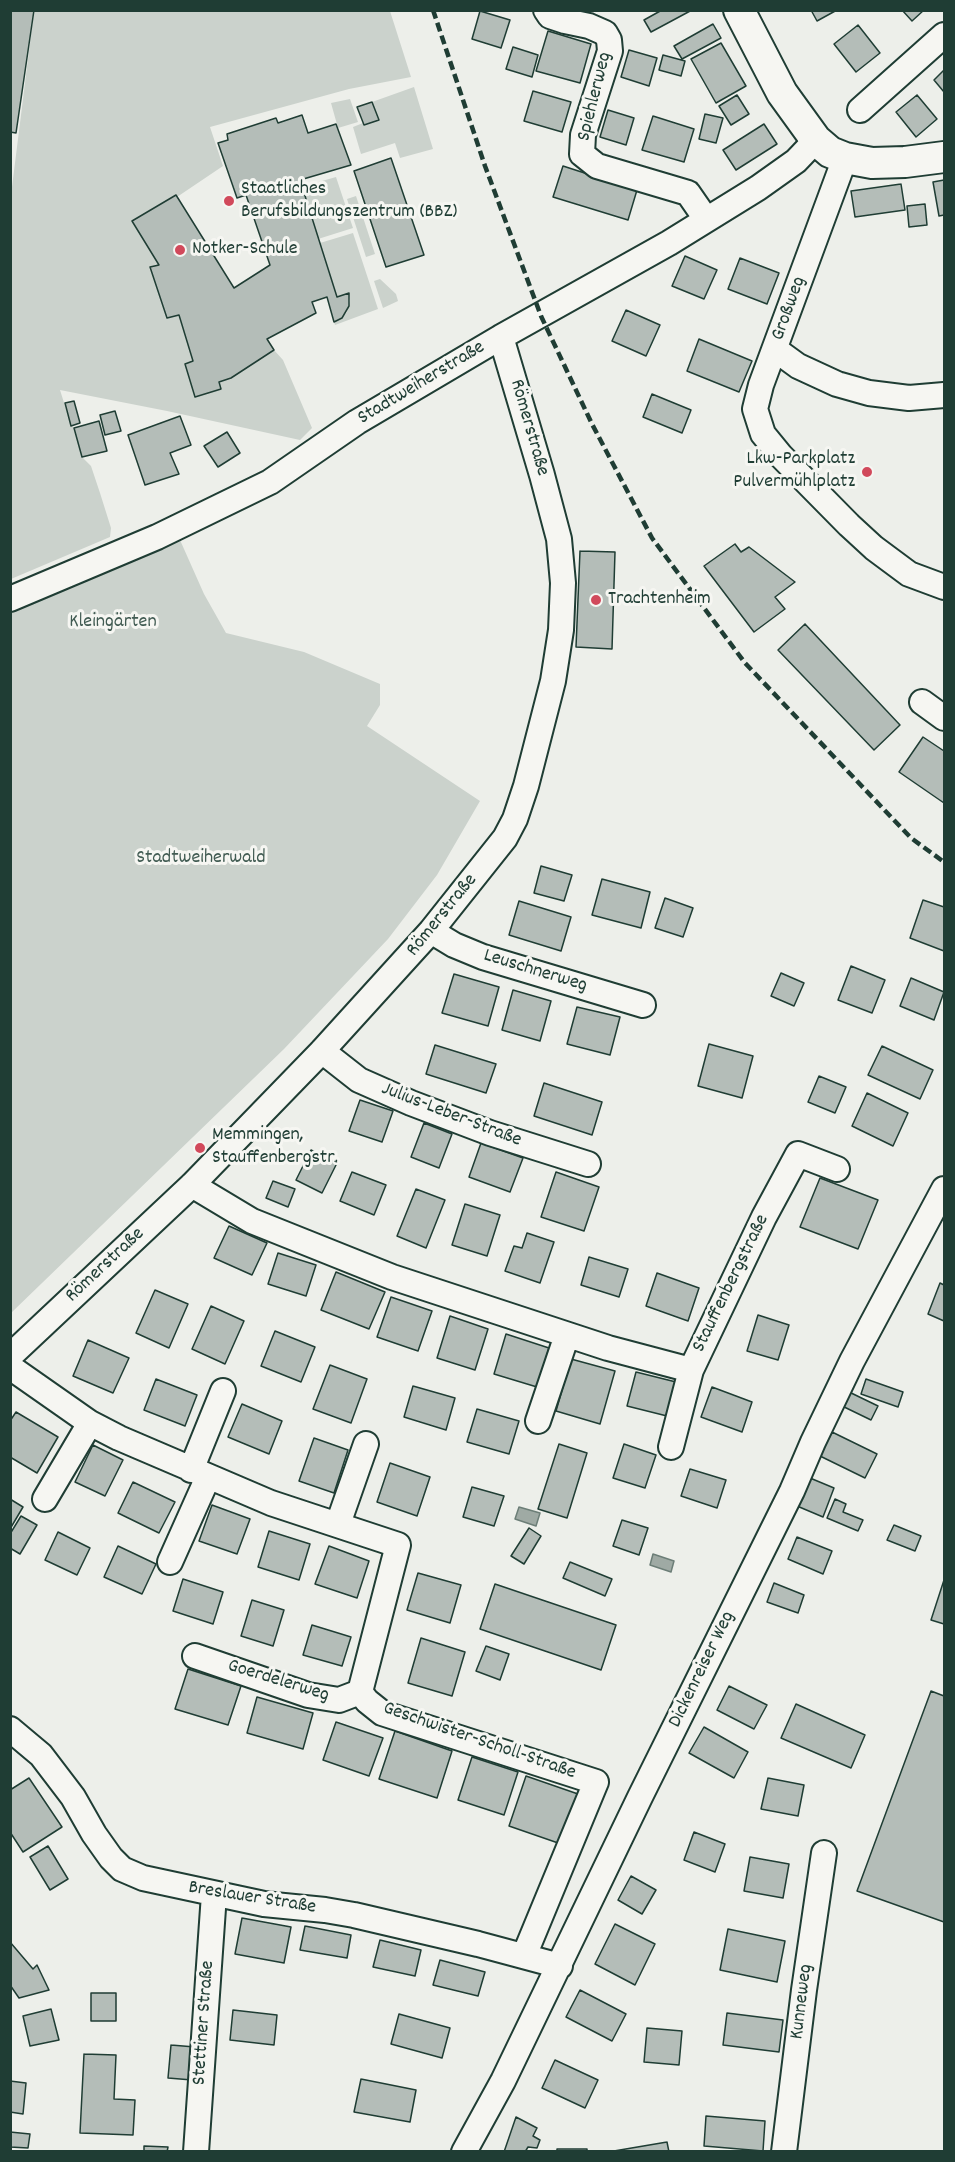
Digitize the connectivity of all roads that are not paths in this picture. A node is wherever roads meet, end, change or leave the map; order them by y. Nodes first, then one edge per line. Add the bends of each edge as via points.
1 (546, 10) edge
2 (739, 10) edge
3 (945, 35) edge
4 (860, 110) dead end
5 (816, 140) junction
6 (945, 156) edge
7 (845, 158) junction
8 (706, 219) junction
9 (501, 337) junction
10 (776, 350) junction
11 (945, 395) edge
12 (945, 587) edge
13 (10, 599) edge
14 (922, 702) dead end
15 (945, 718) edge
16 (431, 931) junction
17 (643, 1005) dead end
18 (322, 1051) junction
19 (588, 1164) dead end
20 (837, 1169) dead end
21 (192, 1185) junction
22 (945, 1189) edge
23 (567, 1335) junction
24 (10, 1356) edge
25 (10, 1367) edge
26 (691, 1370) junction
27 (223, 1390) dead end
28 (538, 1421) dead end
29 (90, 1423) junction
30 (366, 1444) dead end
31 (671, 1447) dead end
32 (200, 1473) junction
33 (45, 1499) dead end
34 (338, 1524) junction
35 (170, 1562) dead end
36 (195, 1656) dead end
37 (360, 1692) junction
38 (10, 1728) edge
39 (824, 1853) dead end
40 (214, 1894) junction
41 (524, 1956) junction
42 (560, 1966) junction
43 (196, 2151) edge
44 (464, 2151) edge
45 (784, 2151) edge

1 - 8 street, Spiehlerweg via 550,16 605,33 609,40 610,51 583,135 582,154 597,166 688,193
2 - 5 main road via 782,93
3 - 4 street
5 - 7 main road
5 - 8 street, Stadtweiherstraße via 780,173
6 - 7 main road via 905,162
7 - 10 street, Großweg
8 - 9 street, Stadtweiherstraße
9 - 13 street, Stadtweiherstraße via 357,422 270,482 157,537
9 - 16 street, Römerstraße via 559,539 563,583 561,630 553,681 515,819 505,838
10 - 11 street via 798,366 869,393 909,398
10 - 12 street, Großweg via 755,409 763,434 824,501 874,548 909,574
14 - 15 street
16 - 17 street, Leuschnerweg via 483,957
16 - 18 street, Römerstraße
18 - 19 street, Julius-Leber-Straße via 359,1080 411,1103
18 - 21 street, Römerstraße
20 - 26 street, Stauffenbergstraße via 798,1154
21 - 23 street, Stauffenbergstraße via 252,1221 392,1277
21 - 24 street, Römerstraße
22 - 42 street, Dickenreiser Weg via 852,1361
23 - 26 street, Stauffenbergstraße
23 - 28 street
25 - 29 street, Geschwister-Scholl-Straße
26 - 31 street
27 - 32 street
29 - 32 street, Geschwister-Scholl-Straße
29 - 33 street
30 - 34 street
32 - 34 street, Geschwister-Scholl-Straße via 271,1503
32 - 35 street
34 - 37 street, Geschwister-Scholl-Straße via 398,1545
36 - 37 street, Goerdelerweg via 308,1695 339,1700
37 - 41 street, Geschwister-Scholl-Straße via 382,1713 596,1782
38 - 40 street, Breslauer Straße via 41,1755 122,1869 143,1878
39 - 45 street, Kunneweg
40 - 41 street, Breslauer Straße via 354,1915
40 - 43 street, Stettiner Straße
41 - 42 street, Breslauer Straße
42 - 44 street, Dickenreiser Weg

